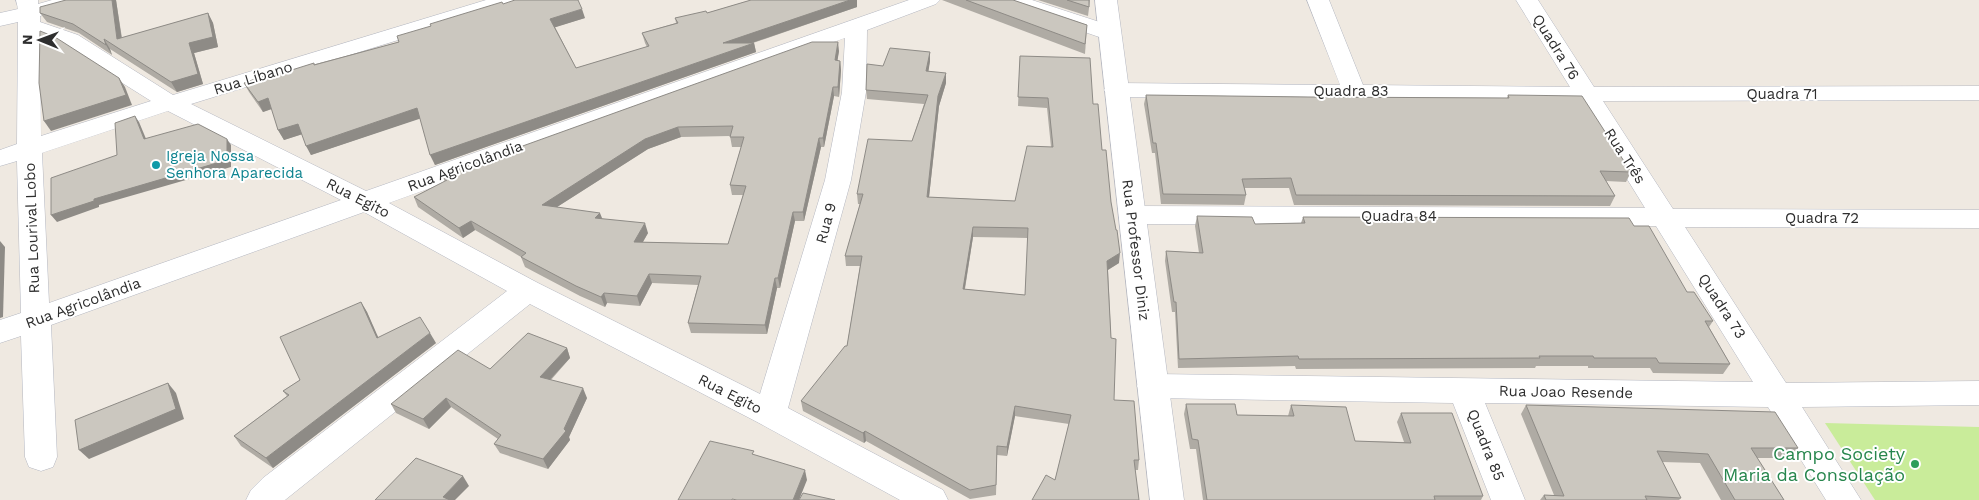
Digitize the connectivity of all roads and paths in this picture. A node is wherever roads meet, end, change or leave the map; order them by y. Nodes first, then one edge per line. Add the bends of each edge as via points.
1 (77, 0) edge
2 (508, 0) edge
3 (929, 0) edge
4 (1011, 0) edge
5 (1106, 0) edge
6 (1318, 0) edge
7 (1527, 0) edge
8 (28, 13) edge
9 (0, 20) edge
10 (856, 26) junction
11 (1110, 33) junction
12 (1116, 90) junction
13 (1354, 91) junction
14 (1979, 93) edge
15 (1585, 94) junction
16 (170, 103) junction
17 (29, 149) junction
18 (0, 158) edge
19 (366, 202) junction
20 (1132, 215) junction
21 (1666, 217) junction
22 (1979, 219) edge
23 (528, 290) junction
24 (36, 320) junction
25 (0, 332) edge
26 (1153, 386) junction
27 (1464, 390) junction
28 (1979, 394) edge
29 (1779, 395) junction
30 (770, 414) junction
31 (41, 457) dead end
32 (269, 494) edge
33 (931, 500) edge
34 (1167, 500) edge
35 (1508, 500) edge
36 (1844, 500) edge

1 - 8 street
2 - 16 street, Rua Líbano
3 - 10 street, Rua Agricolândia
4 - 11 street
5 - 11 street, Rua Professor Diniz
6 - 13 street
7 - 15 street, Quadra 76
8 - 9 street
8 - 16 street, Rua Egito
8 - 17 street, Rua Lourival Lobo
10 - 19 street, Rua Agricolândia
10 - 30 street, Rua 9 via 854,92 838,180
11 - 12 street, Rua Professor Diniz
12 - 13 street, Quadra 83
12 - 20 street, Rua Professor Diniz
13 - 15 street, Quadra 83
14 - 15 street, Quadra 71
15 - 21 street, Rua Três
16 - 17 street, Rua Líbano
16 - 19 street, Rua Egito
17 - 18 street, Rua Líbano
17 - 24 street, Rua Lourival Lobo
19 - 23 street, Rua Egito
19 - 24 street, Rua Agricolândia
20 - 21 street, Quadra 84
20 - 26 street, Rua Professor Diniz
21 - 22 street, Quadra 72
21 - 29 street, Quadra 73
23 - 30 street, Rua Egito
23 - 32 street
24 - 25 street, Rua Agricolândia
24 - 31 street, Rua Lourival Lobo
26 - 27 street, Rua Joao Resende
26 - 34 street, Rua Professor Diniz
27 - 29 street, Rua Joao Resende
27 - 35 street, Quadra 85
28 - 29 street, Rua Joao Resende
29 - 36 street, Quadra 73
30 - 33 street, Rua Egito

